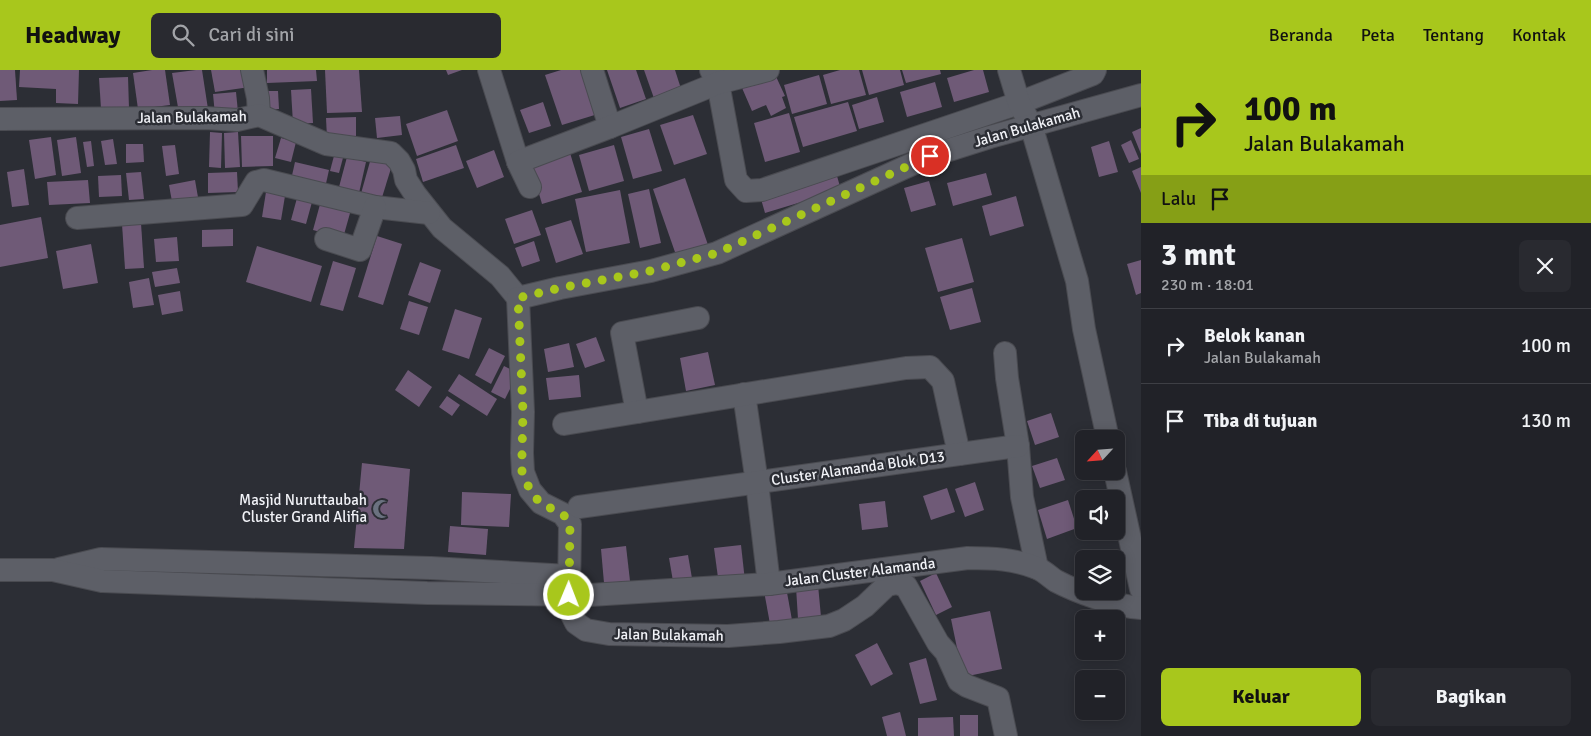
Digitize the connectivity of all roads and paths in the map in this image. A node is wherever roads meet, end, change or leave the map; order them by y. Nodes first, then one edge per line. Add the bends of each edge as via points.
1 (252, 70) edge
2 (489, 70) edge
3 (592, 70) edge
4 (768, 70) edge
5 (1009, 70) edge
6 (1095, 70) edge
7 (714, 77) edge
8 (1141, 95) edge
9 (1020, 103) junction
10 (259, 115) junction
11 (0, 119) edge
12 (1031, 125) junction
13 (610, 127) junction
14 (518, 162) junction
15 (530, 187) dead end
16 (375, 207) junction
17 (429, 213) junction
18 (77, 218) dead end
19 (326, 239) dead end
20 (518, 298) junction
21 (698, 318) dead end
22 (1006, 353) dead end
23 (744, 394) junction
24 (637, 412) junction
25 (564, 424) dead end
26 (1106, 430) edge
27 (1018, 446) junction
28 (959, 454) junction
29 (1117, 480) edge
30 (758, 483) junction
31 (579, 507) dead end
32 (1037, 568) junction
33 (0, 570) edge
34 (769, 584) junction
35 (569, 586) junction
36 (1141, 589) edge
37 (1141, 608) edge
38 (1006, 736) edge

1 - 10 street
2 - 14 street
3 - 13 street
4 - 7 street
5 - 9 street
6 - 9 street via 1093,74
7 - 9 street via 736,180 746,191 762,190
7 - 13 street
8 - 12 street, Jalan Bulakamah
9 - 12 street
10 - 11 street, Jalan Bulakamah via 237,120
10 - 17 street, Jalan Bulakamah via 326,144 391,154 399,161 406,180
12 - 20 street, Jalan Bulakamah via 930,156 717,253 650,271
12 - 26 street via 1077,282
13 - 14 street
14 - 15 street
16 - 17 street
16 - 18 street via 264,180 256,182 242,205
16 - 19 street via 360,250
17 - 20 street, Jalan Bulakamah via 442,228 500,276
20 - 35 street, Jalan Bulakamah via 522,472 540,503 563,514 570,524
21 - 24 street via 622,333
22 - 27 street
23 - 24 street
23 - 28 street, Cluster Alamanda Blok D13 via 930,367 943,381
23 - 30 street
24 - 25 street
27 - 28 street, Cluster Alamanda Blok D13
27 - 32 street via 1022,497
28 - 30 street, Cluster Alamanda Blok D13
29 - 36 street
30 - 31 street, Cluster Alamanda Blok D13
30 - 34 street
32 - 34 street, Jalan Cluster Alamanda via 1000,558 968,558
32 - 37 street, Jalan Cluster Alamanda via 1085,593
33 - 35 street, Jalan Cluster Alamanda via 53,570 101,560 431,568
34 - 35 street, Jalan Cluster Alamanda via 590,595
35 - 38 street, Jalan Bulakamah via 571,613 576,623 586,630 609,634 728,636 829,626 865,606 887,585 897,583 906,586 959,680 998,698

